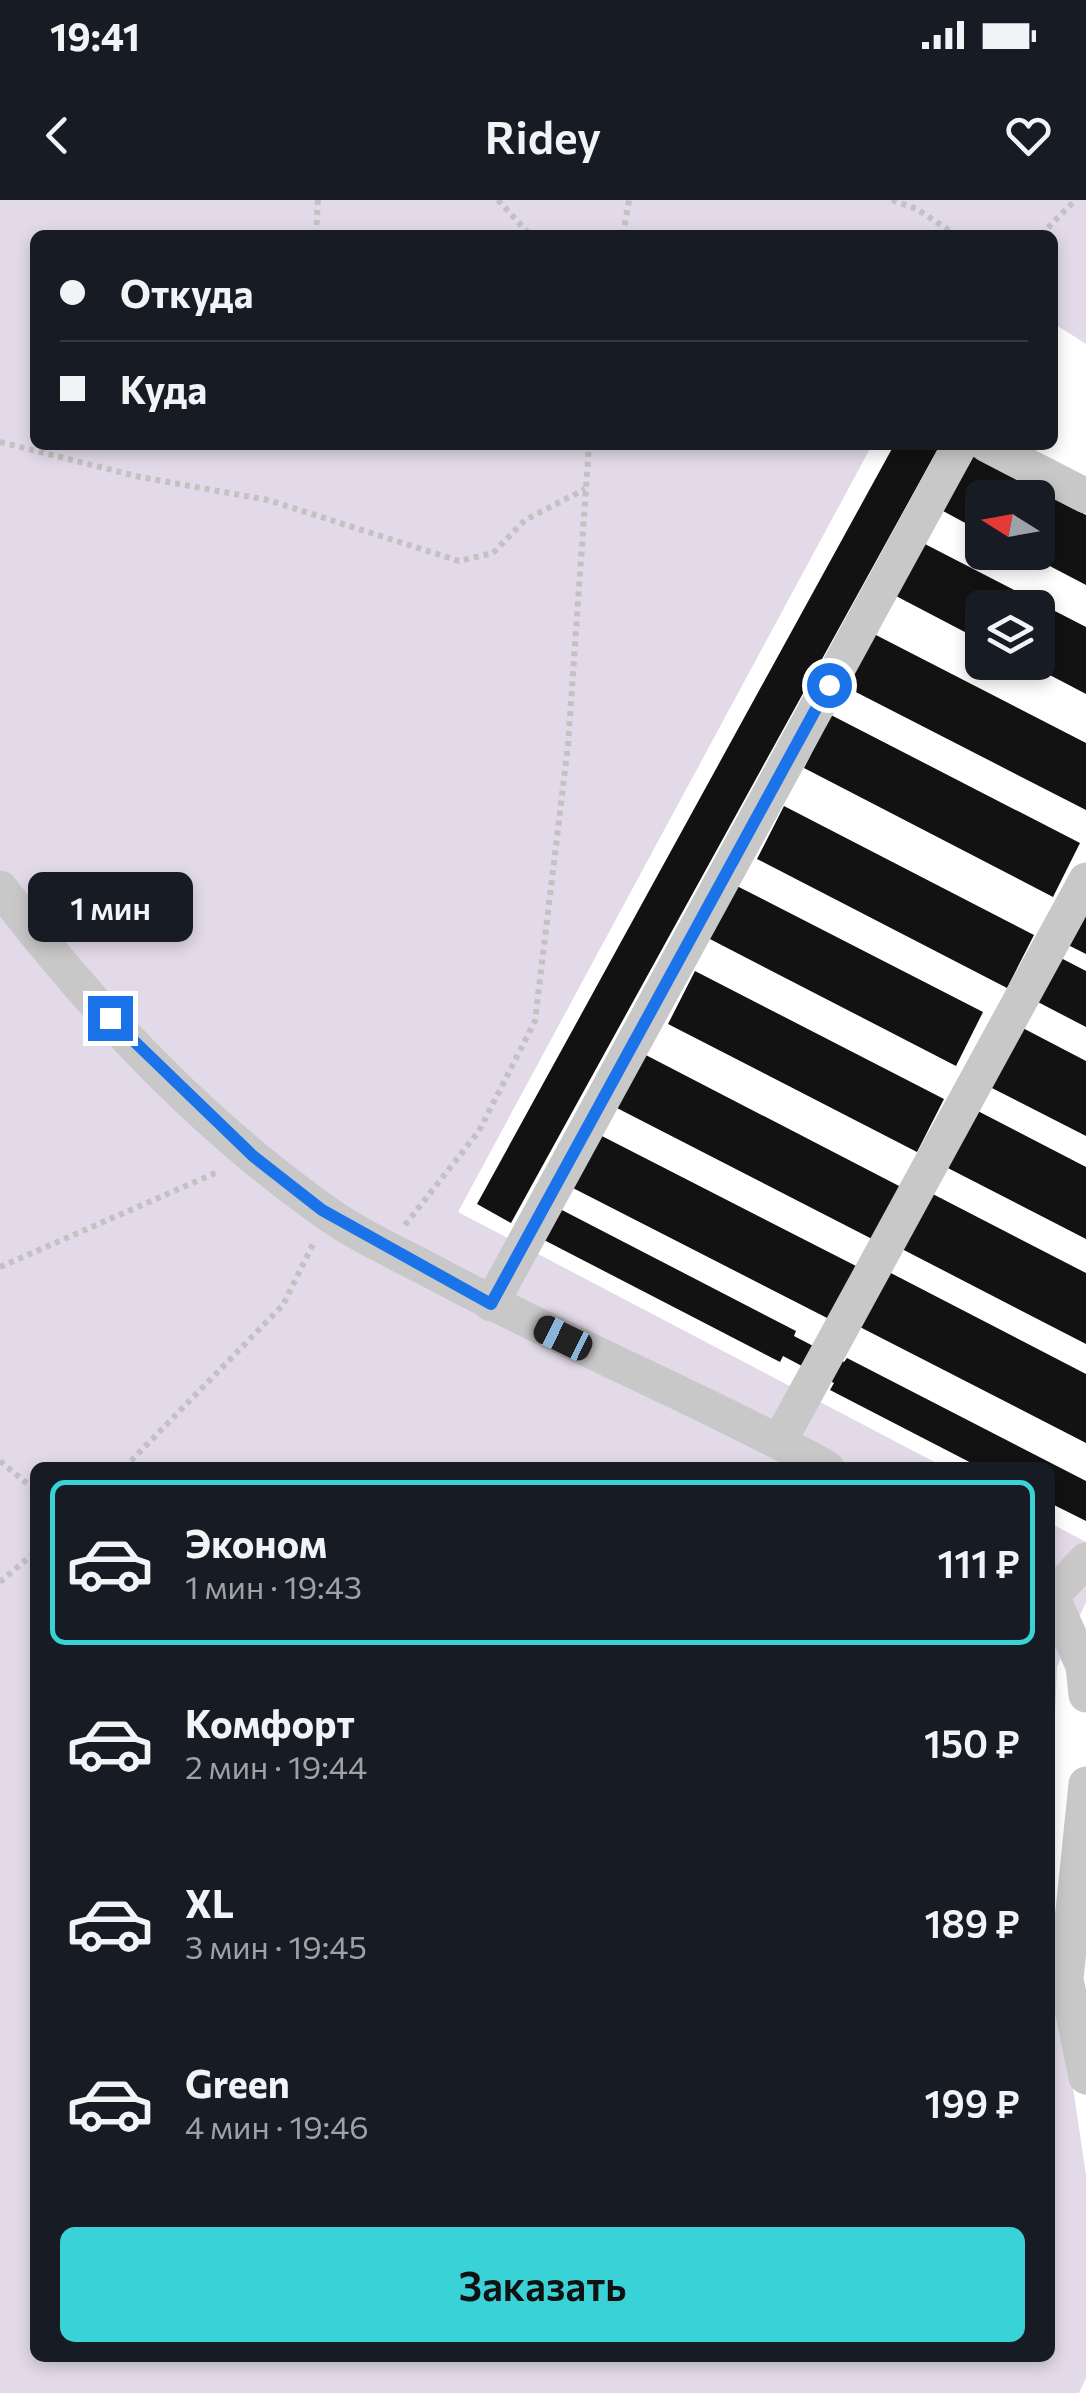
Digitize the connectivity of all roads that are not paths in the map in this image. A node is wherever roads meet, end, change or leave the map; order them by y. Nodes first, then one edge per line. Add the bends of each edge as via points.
1 (957, 450) edge
2 (997, 450) edge
3 (1086, 496) edge
4 (1086, 880) edge
5 (0, 888) edge
6 (491, 1304) junction
7 (779, 1442) junction
8 (816, 1462) edge
9 (1086, 1560) edge
10 (1055, 1591) edge
11 (1055, 1604) edge
12 (1086, 1695) edge
13 (1086, 1784) edge
14 (1076, 1979) edge
15 (1086, 2077) edge

1 - 6 street
2 - 3 street
4 - 7 street
5 - 6 street via 55,960 253,1156 322,1210
6 - 7 street
7 - 8 street
9 - 10 street
11 - 12 street via 1084,1666
13 - 14 street
14 - 15 street

